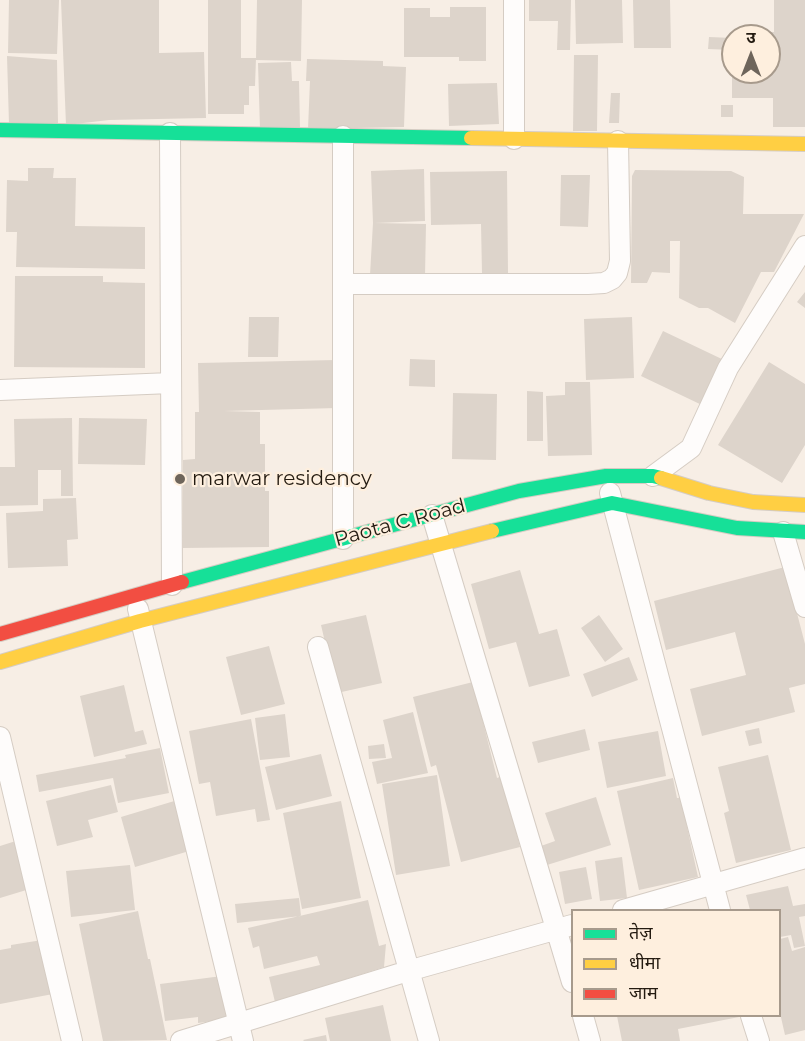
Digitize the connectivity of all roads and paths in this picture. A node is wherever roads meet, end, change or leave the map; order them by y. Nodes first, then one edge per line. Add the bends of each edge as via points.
1 (514, 0) edge
2 (0, 130) edge
3 (170, 133) junction
4 (343, 136) junction
5 (514, 139) junction
6 (618, 141) junction
7 (805, 144) edge
8 (805, 246) edge
9 (343, 284) junction
10 (171, 383) junction
11 (0, 390) edge
12 (606, 476) junction
13 (653, 476) junction
14 (612, 503) junction
15 (805, 505) edge
16 (432, 514) junction
17 (783, 532) junction
18 (805, 532) edge
19 (343, 539) junction
20 (440, 543) junction
21 (171, 585) junction
22 (135, 595) junction
23 (805, 607) edge
24 (141, 621) junction
25 (0, 634) edge
26 (318, 647) dead end
27 (0, 662) edge
28 (0, 737) edge
29 (805, 858) edge
30 (712, 885) junction
31 (627, 909) edge
32 (720, 909) edge
33 (565, 927) edge
34 (571, 968) edge
35 (408, 971) junction
36 (583, 1017) edge
37 (751, 1017) edge
38 (241, 1033) edge
39 (72, 1041) edge
40 (181, 1041) edge
41 (429, 1041) edge
42 (590, 1041) edge
43 (759, 1041) edge

1 - 5 street
2 - 3 street
3 - 4 street
3 - 10 street
4 - 5 street
4 - 9 street
5 - 6 street
6 - 7 street
6 - 9 street via 620,261 612,279 588,284
8 - 13 street via 728,368 691,448
9 - 19 street
10 - 11 street
10 - 21 street
12 - 13 street, Paota C Road
12 - 14 street
12 - 16 street, Paota C Road via 519,491
13 - 15 street, Paota C Road via 753,502
14 - 17 street via 708,524
14 - 20 street
14 - 30 street
16 - 19 street, Paota C Road
16 - 20 street
17 - 18 street
17 - 23 street
19 - 21 street, Paota C Road
20 - 24 street
20 - 33 street
21 - 22 street, Paota C Road
22 - 24 street
22 - 25 street, Paota C Road
24 - 27 street
24 - 38 street
26 - 35 street
28 - 39 street
29 - 30 street
30 - 31 street
30 - 32 street
33 - 34 street
33 - 35 street
35 - 38 street
35 - 41 street
36 - 42 street
37 - 43 street
38 - 40 street

